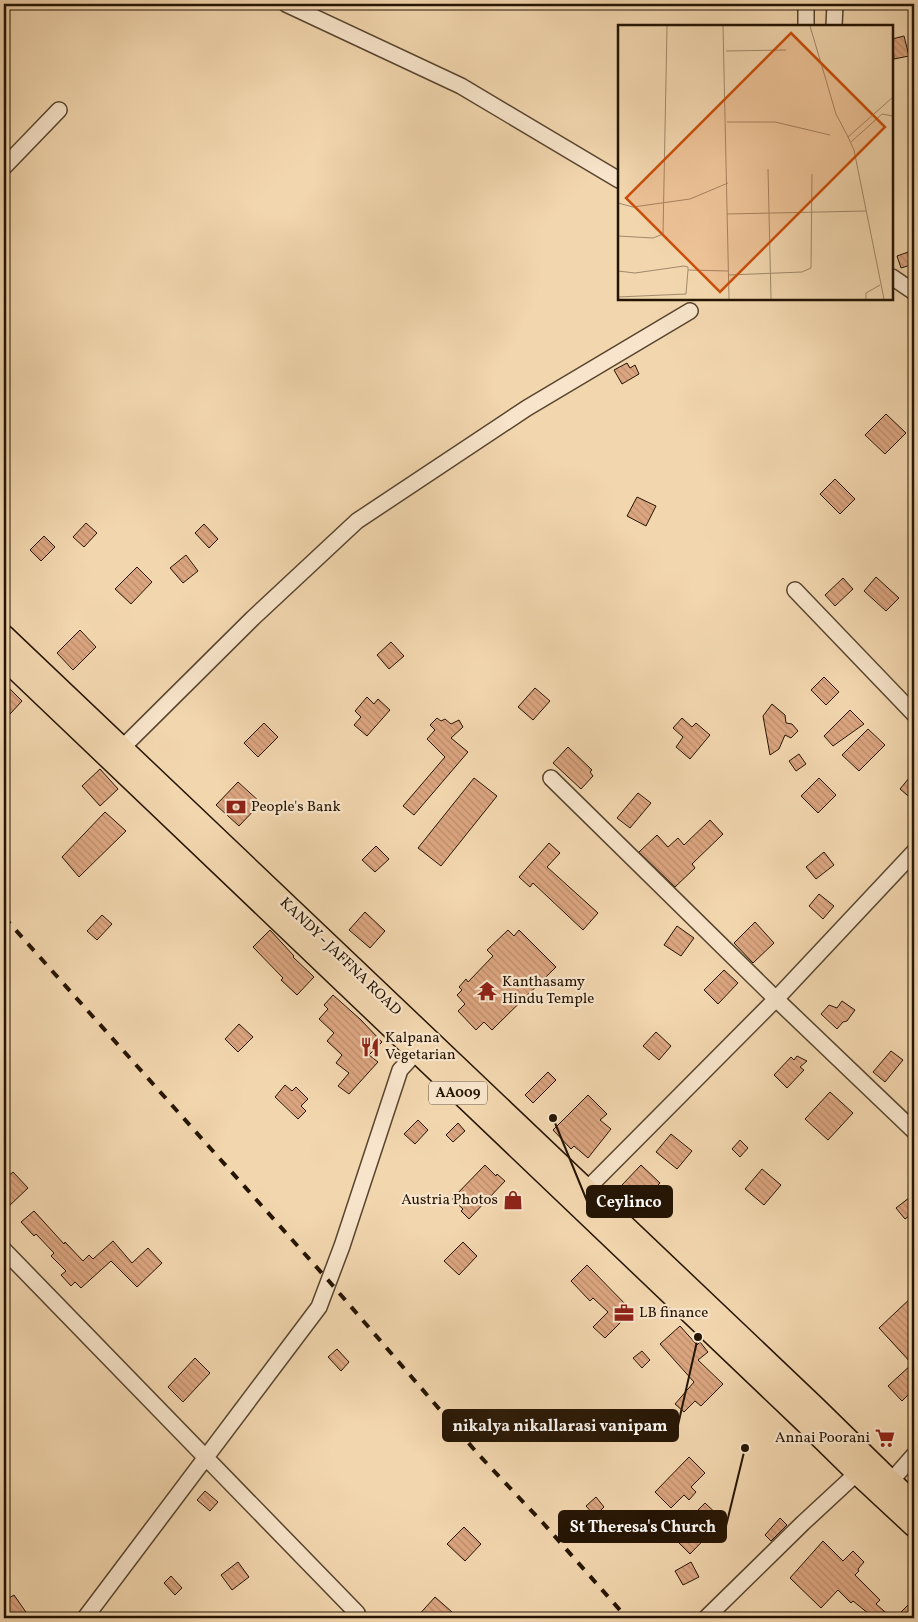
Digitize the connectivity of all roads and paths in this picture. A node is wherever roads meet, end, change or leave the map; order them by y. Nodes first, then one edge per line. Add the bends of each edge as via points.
1 (286, 4) edge
2 (806, 4) edge
3 (835, 4) edge
4 (806, 25) edge
5 (834, 25) edge
6 (59, 110) dead end
7 (4, 167) edge
8 (618, 179) edge
9 (893, 278) edge
10 (914, 292) edge
11 (690, 311) dead end
12 (795, 590) dead end
13 (4, 636) edge
14 (4, 658) edge
15 (914, 714) edge
16 (121, 749) junction
17 (551, 778) dead end
18 (914, 852) edge
19 (776, 999) junction
20 (422, 1047) junction
21 (914, 1131) edge
22 (579, 1196) junction
23 (4, 1250) edge
24 (914, 1455) edge
25 (206, 1457) junction
26 (857, 1473) junction
27 (886, 1488) junction
28 (914, 1504) edge
29 (914, 1526) edge
30 (85, 1618) edge
31 (356, 1618) edge
32 (706, 1618) edge

1 - 8 street via 461,86
2 - 4 street
3 - 5 street
6 - 7 street
9 - 10 street
11 - 16 street via 527,408 357,521
12 - 15 street
13 - 16 highway, KANDY - JAFFNA ROAD / AA009
14 - 20 highway, KANDY - JAFFNA ROAD / AA009
16 - 20 highway, KANDY - JAFFNA ROAD / AA009
17 - 19 street
18 - 19 street
19 - 21 street
19 - 22 street
20 - 22 highway, KANDY - JAFFNA ROAD / AA009
20 - 25 street via 400,1070 319,1307
22 - 26 highway, KANDY - JAFFNA ROAD / AA009
22 - 27 highway, KANDY - JAFFNA ROAD / AA009 via 816,1408
23 - 25 street
24 - 27 street
25 - 30 street
25 - 31 street via 357,1613
26 - 27 highway, KANDY - JAFFNA ROAD / AA009
26 - 32 street
27 - 28 highway, KANDY - JAFFNA ROAD / AA009
27 - 29 highway, KANDY - JAFFNA ROAD / AA009

